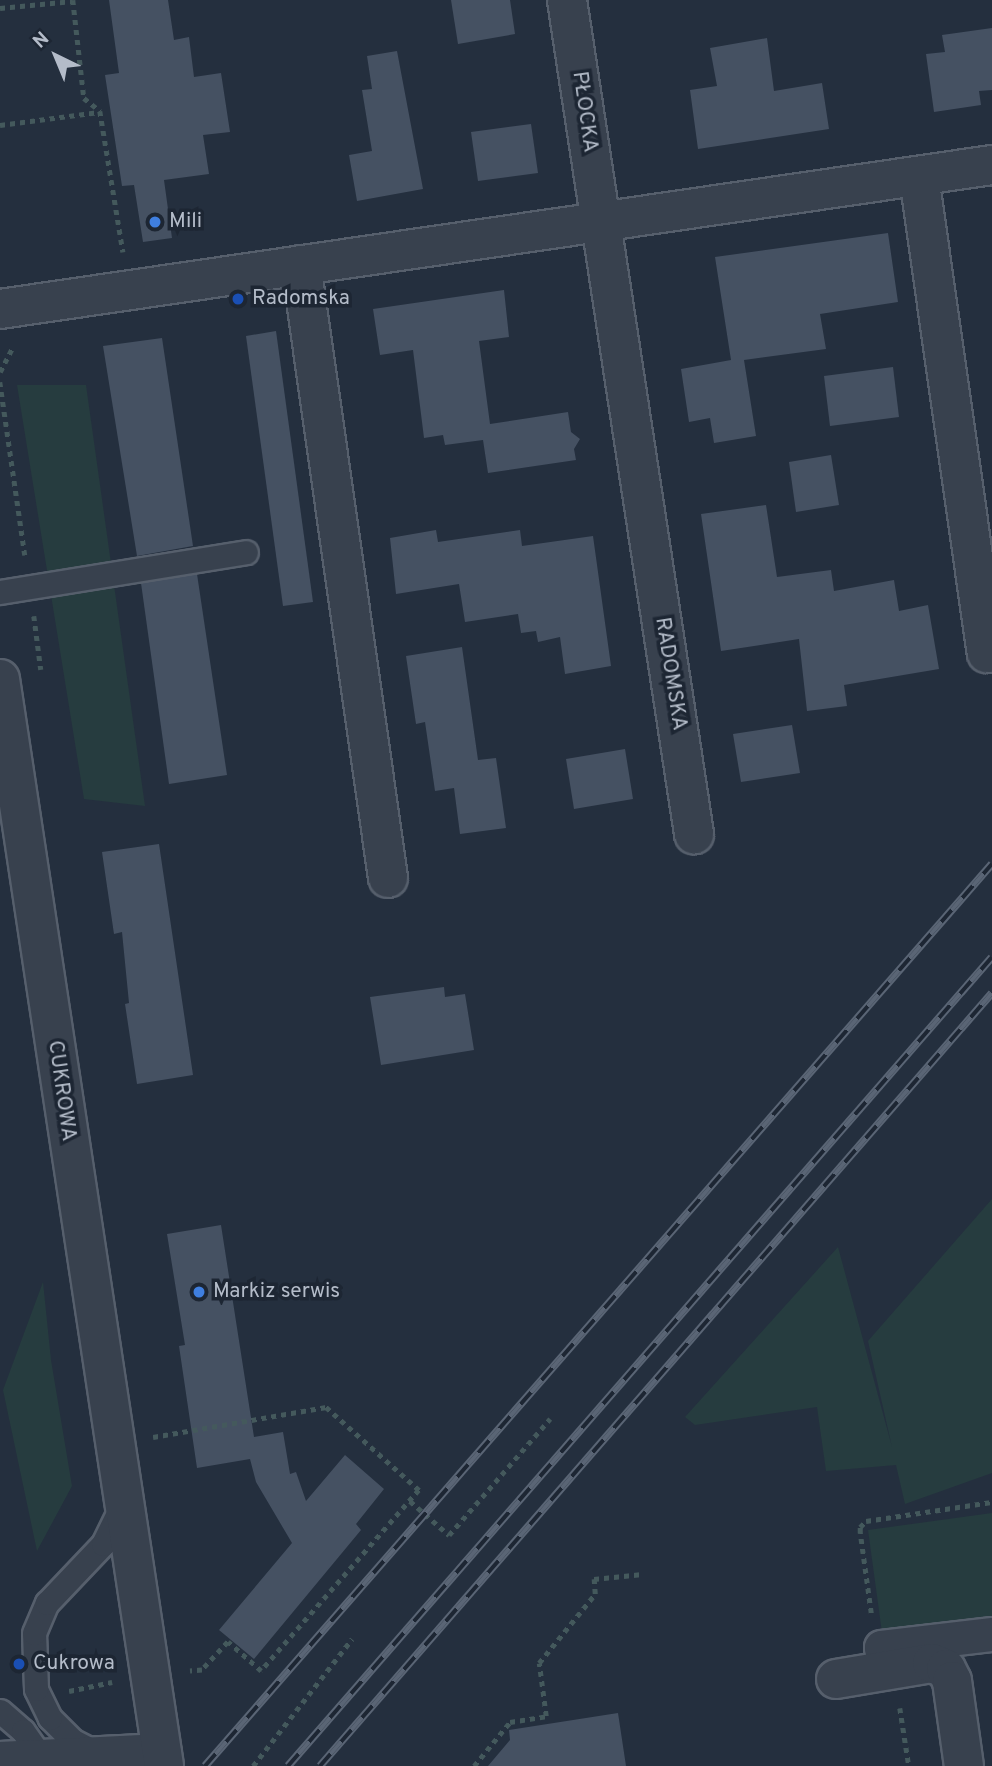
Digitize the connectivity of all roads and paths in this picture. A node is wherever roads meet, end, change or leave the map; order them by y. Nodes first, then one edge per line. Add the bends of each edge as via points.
1 (567, 0) edge
2 (73, 1) edge
3 (0, 8) edge
4 (100, 111) junction
5 (0, 125) edge
6 (992, 165) edge
7 (919, 177) junction
8 (601, 224) junction
9 (123, 254) dead end
10 (301, 265) junction
11 (0, 309) edge
12 (9, 351) dead end
13 (0, 372) edge
14 (0, 383) edge
15 (246, 552) dead end
16 (29, 587) junction
17 (0, 592) edge
18 (987, 653) dead end
19 (0, 679) edge
20 (43, 680) dead end
21 (694, 834) dead end
22 (388, 878) dead end
23 (550, 1419) dead end
24 (153, 1423) dead end
25 (155, 1437) junction
26 (114, 1446) junction
27 (157, 1451) dead end
28 (410, 1501) junction
29 (123, 1502) junction
30 (992, 1502) edge
31 (643, 1574) dead end
32 (992, 1634) edge
33 (352, 1639) dead end
34 (883, 1659) junction
35 (186, 1672) dead end
36 (836, 1679) dead end
37 (0, 1711) edge
38 (109, 1757) junction
39 (0, 1760) edge
40 (43, 1760) junction
41 (163, 1760) edge
42 (253, 1766) edge
43 (474, 1766) edge
44 (909, 1766) edge
45 (964, 1766) edge

1 - 8 street, PŁOCKA
2 - 3 path
2 - 4 path via 84,98
4 - 5 path
4 - 9 path
6 - 7 street
7 - 8 street
7 - 18 street
8 - 10 street
8 - 21 street, RADOMSKA
10 - 11 street
10 - 22 street
12 - 13 path
14 - 16 path
15 - 16 lane
16 - 17 lane
16 - 20 path
19 - 26 street, CUKROWA
23 - 28 path via 449,1535
24 - 25 path
25 - 26 path
25 - 27 path
25 - 28 path via 326,1406 419,1490
26 - 29 street, CUKROWA
28 - 35 path via 261,1671 228,1642 202,1670
29 - 38 lane via 103,1544 47,1603 38,1619 33,1649 36,1689 50,1717 73,1741
29 - 41 street, CUKROWA
30 - 34 path via 866,1521 860,1527 875,1640
31 - 43 path via 594,1580 595,1594 538,1663 546,1716 510,1722
32 - 34 street
33 - 42 path
34 - 36 street
34 - 44 path via 896,1687
34 - 45 street via 932,1663 946,1669 953,1681
37 - 40 lane via 23,1731
38 - 40 street
38 - 41 street
39 - 40 street

